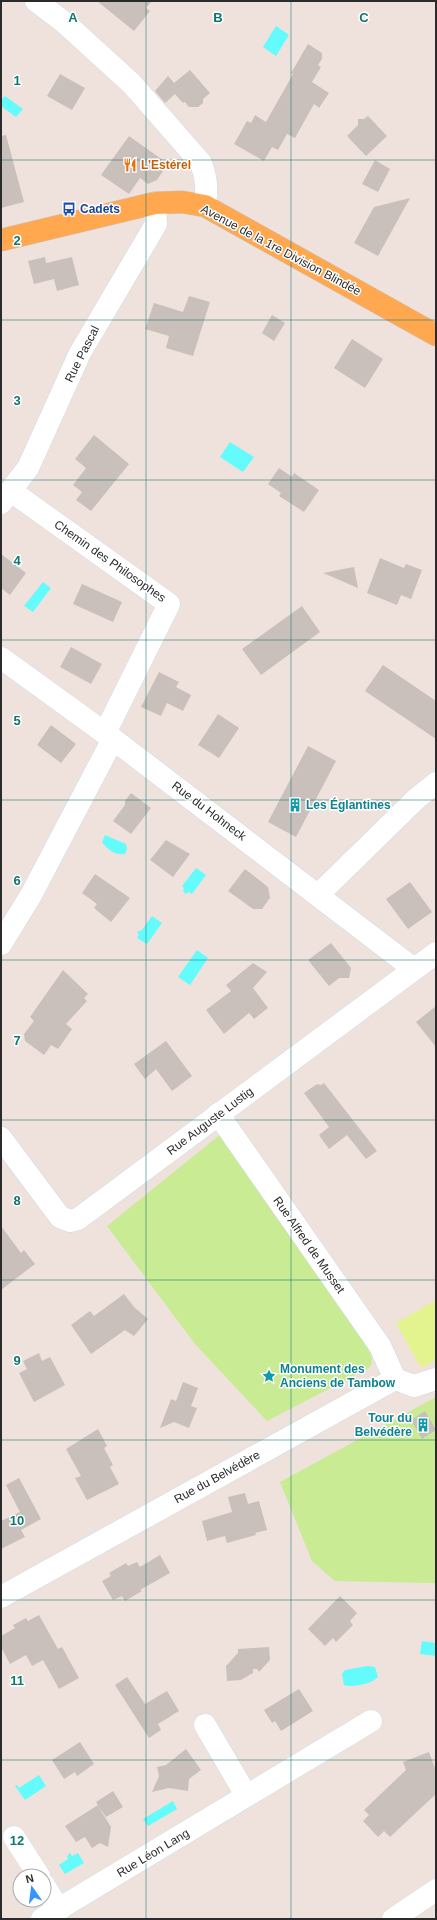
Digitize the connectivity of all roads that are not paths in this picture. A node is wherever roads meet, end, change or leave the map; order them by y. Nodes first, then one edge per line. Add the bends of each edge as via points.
1 (36, 1) edge
2 (155, 203) junction
3 (205, 206) junction
4 (1, 240) edge
5 (436, 335) edge
6 (6, 497) edge
7 (1, 658) edge
8 (109, 736) junction
9 (436, 783) edge
10 (318, 895) junction
11 (1, 944) edge
12 (428, 963) edge
13 (218, 1114) junction
14 (1, 1138) edge
15 (395, 1379) junction
16 (436, 1379) edge
17 (1, 1597) edge
18 (371, 1721) dead end
19 (205, 1725) dead end
20 (246, 1795) junction
21 (14, 1837) dead end
22 (34, 1868) edge
23 (436, 1890) edge
24 (51, 1914) edge
25 (393, 1919) edge

1 - 3 street via 132,84 200,163 206,178
2 - 3 main road, Avenue de la 1re Division Blindée via 182,202
2 - 4 main road, Avenue de la 1re Division Blindée
2 - 6 street, Rue Pascal via 156,224 80,353 28,468
3 - 5 main road, Avenue de la 1re Division Blindée
6 - 8 street, Chemin des Philosophes via 169,604
7 - 8 street, Rue du Hohneck
8 - 10 street, Rue du Hohneck
8 - 11 street, Chemin des Philosophes via 32,895
9 - 10 street via 416,799
10 - 12 street, Rue du Hohneck
12 - 13 street, Rue Auguste Lustig
13 - 14 street, Rue Auguste Lustig via 114,1194 78,1219 70,1221 60,1217
13 - 15 street, Rue Alfred de Musset via 380,1346
15 - 16 street via 414,1386
15 - 17 street, Rue du Belvédère
18 - 20 street, Rue Léon Lang
19 - 20 street
20 - 24 street, Rue Léon Lang
21 - 22 street
23 - 25 street

